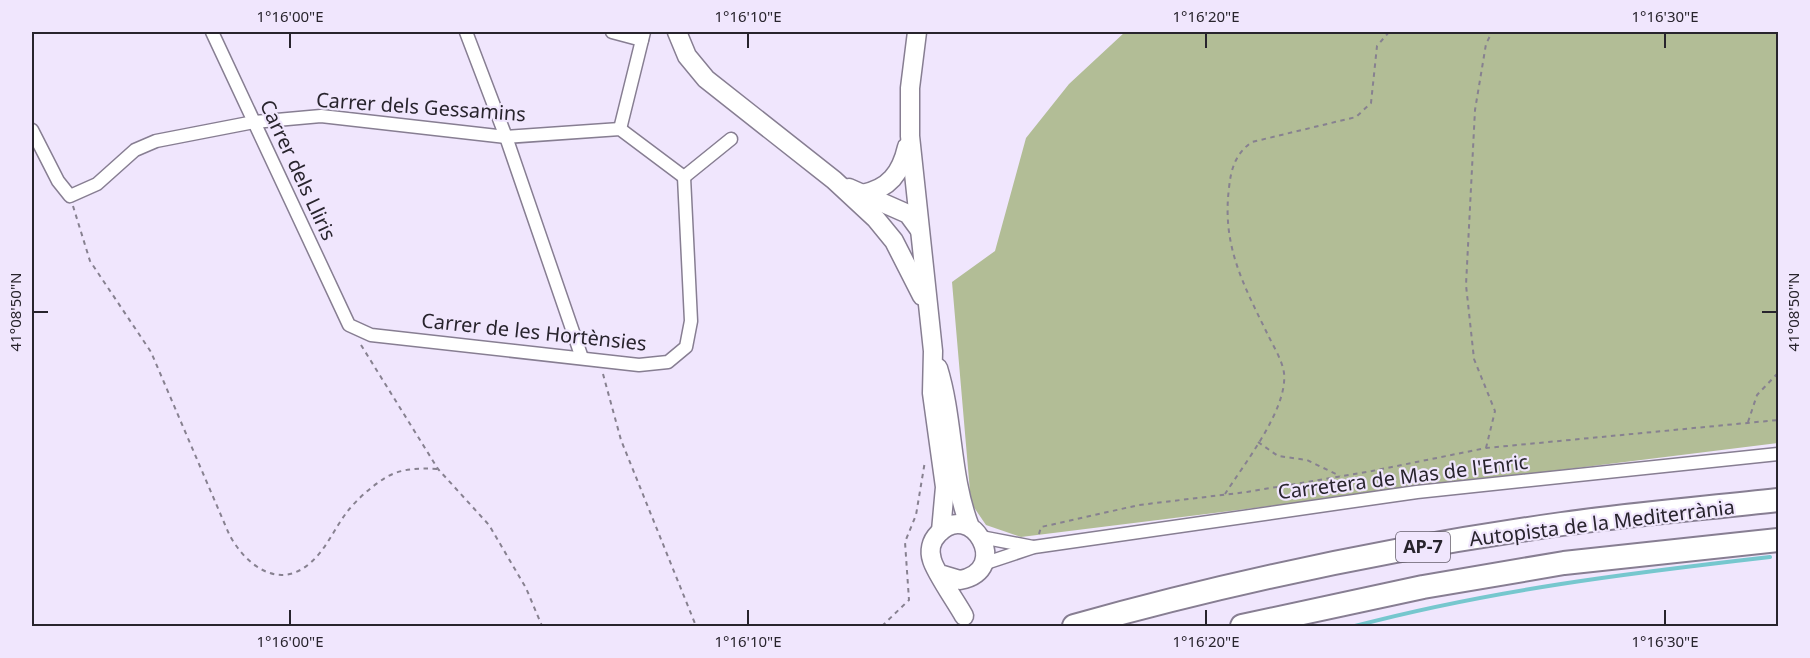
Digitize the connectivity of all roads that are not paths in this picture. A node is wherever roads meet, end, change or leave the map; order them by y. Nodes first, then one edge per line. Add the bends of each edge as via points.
1 (212, 32) edge
2 (466, 32) edge
3 (612, 32) edge
4 (677, 32) edge
5 (917, 32) edge
6 (643, 36) edge
7 (254, 122) junction
8 (620, 129) junction
9 (32, 130) edge
10 (910, 136) junction
11 (506, 137) junction
12 (731, 139) dead end
13 (684, 177) junction
14 (834, 180) junction
15 (862, 194) junction
16 (920, 230) junction
17 (928, 308) junction
18 (348, 325) joint
19 (933, 351) junction
20 (582, 358) junction
21 (1779, 454) edge
22 (1779, 500) edge
23 (941, 531) junction
24 (976, 532) junction
25 (1779, 540) edge
26 (1034, 547) junction
27 (978, 570) junction
28 (940, 574) junction
29 (964, 621) edge
30 (1074, 627) edge
31 (1242, 627) edge

1 - 7 street, Carrer dels Lliris
2 - 11 street
3 - 6 street
4 - 14 main road via 687,56 706,79
5 - 10 main road via 910,88
6 - 8 street
7 - 9 street, Carrer dels Gessamins via 156,141 135,150 97,184 70,195 58,181
7 - 11 street, Carrer dels Gessamins via 321,116
7 - 18 street, Carrer dels Lliris
8 - 11 street, Carrer dels Gessamins
8 - 13 street
10 - 15 main road via 904,162 895,178 874,192
10 - 16 main road
11 - 20 street
12 - 13 street
13 - 20 street, Carrer de les Hortènsies via 691,321 686,347 668,362 639,365
14 - 15 main road
14 - 17 main road via 894,241
15 - 16 main road via 908,214
16 - 17 main road
17 - 19 main road
18 - 20 street, Carrer de les Hortènsies via 371,334
19 - 23 main road via 932,393 945,487
19 - 24 main road via 944,387 958,489
21 - 26 street, Carretera de Mas de l'Enric via 1417,492
22 - 30 highway, Autopista de la Mediterrània / AP-7 via 1563,524 1435,545 1276,576
23 - 24 main road via 957,525
23 - 28 main road via 934,538 931,557
24 - 26 street
24 - 27 main road via 986,555
25 - 31 highway, Autopista de la Mediterrània / AP-7 via 1564,563 1423,587
26 - 27 street
27 - 28 main road via 960,580
27 - 29 main road
28 - 29 main road

